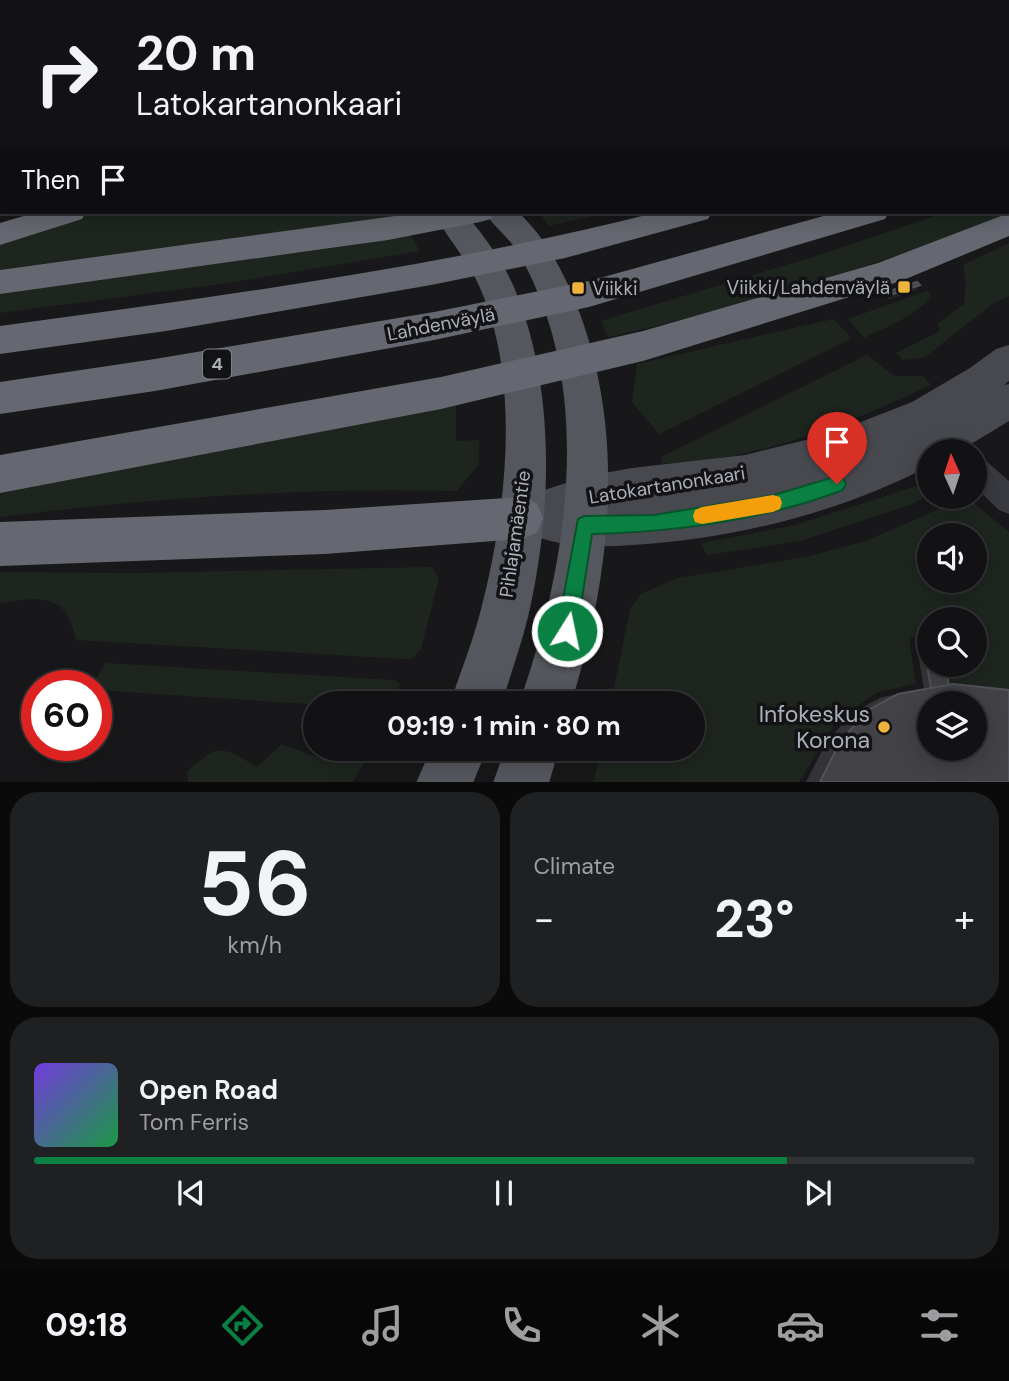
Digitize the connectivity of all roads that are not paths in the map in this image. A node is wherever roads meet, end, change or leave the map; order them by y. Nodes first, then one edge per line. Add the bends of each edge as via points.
1 (201, 0) edge
2 (244, 0) edge
3 (65, 214) edge
4 (450, 214) edge
5 (469, 214) edge
6 (502, 214) edge
7 (689, 214) edge
8 (867, 214) edge
9 (1009, 224) edge
10 (0, 234) edge
11 (0, 282) edge
12 (0, 340) edge
13 (1009, 360) edge
14 (0, 398) edge
15 (1009, 400) edge
16 (950, 439) edge
17 (956, 439) edge
18 (917, 456) edge
19 (0, 474) edge
20 (987, 479) edge
21 (1009, 500) edge
22 (586, 511) junction
23 (521, 518) junction
24 (0, 544) edge
25 (479, 691) edge
26 (549, 691) edge
27 (454, 761) edge
28 (527, 761) edge
29 (444, 782) edge
30 (521, 782) edge

1 - 2 street
3 - 10 highway
4 - 23 main road, Pihlajamäentie via 495,278 516,339 526,452
5 - 11 highway
6 - 22 main road via 529,243 569,328 580,374 587,449
7 - 12 highway via 565,247 430,273
8 - 14 highway, Lahdenväylä / 4 via 589,294 434,326
9 - 19 highway via 889,272 643,346 441,393
13 - 16 street, Latokartanonkaari via 962,393
15 - 17 street, Latokartanonkaari
18 - 22 street, Latokartanonkaari via 774,503 654,524
20 - 21 street
22 - 23 street, Latokartanonkaari
22 - 26 main road via 567,631
23 - 24 highway via 325,532
23 - 25 main road, Pihlajamäentie via 503,621
27 - 29 main road
28 - 30 main road

